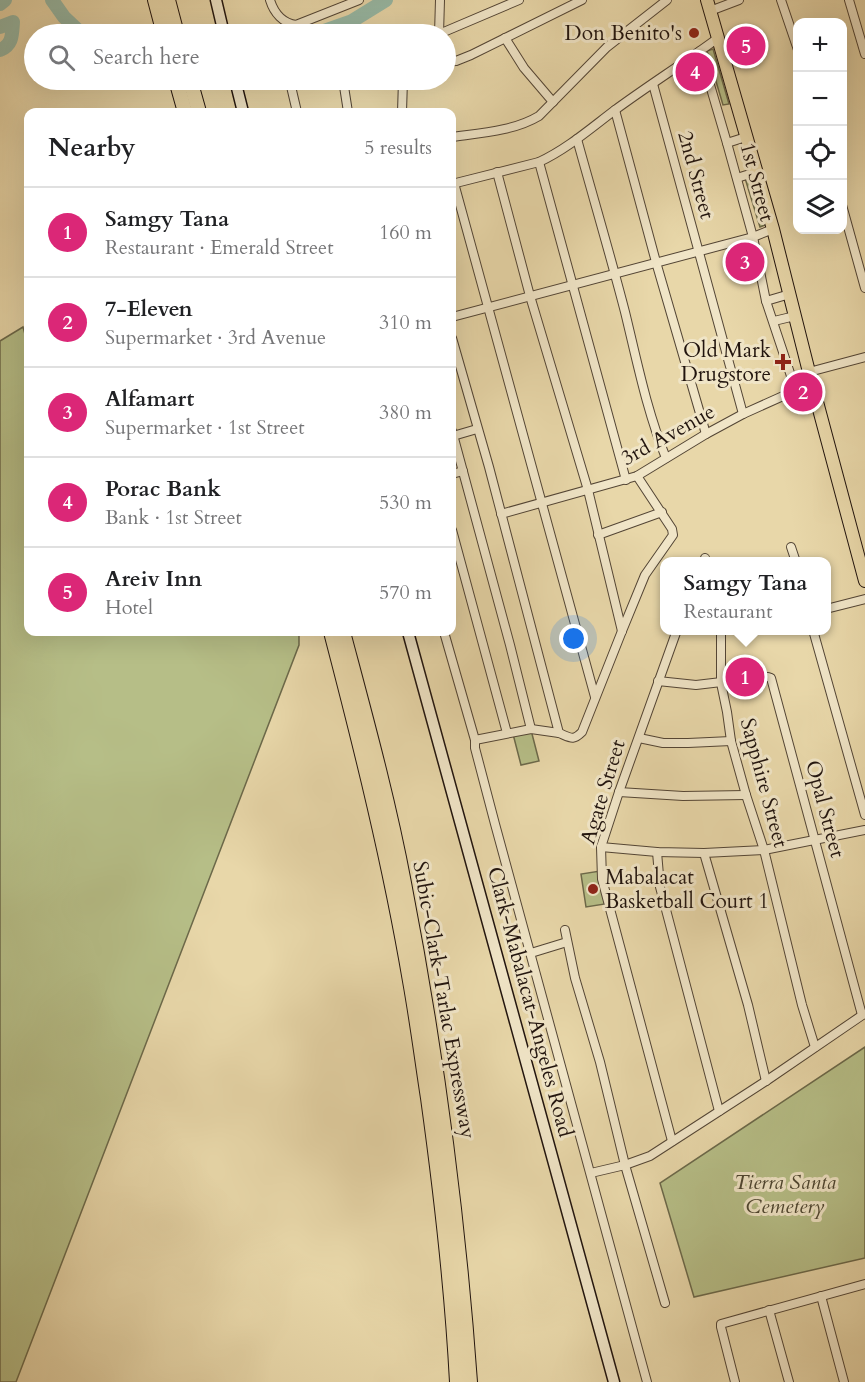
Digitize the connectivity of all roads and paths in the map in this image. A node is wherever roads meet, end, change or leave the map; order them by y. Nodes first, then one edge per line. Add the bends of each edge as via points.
1 (155, 0) edge
2 (168, 0) edge
3 (216, 0) edge
4 (270, 0) edge
5 (359, 0) edge
6 (440, 0) edge
7 (519, 0) edge
8 (582, 0) edge
9 (667, 0) edge
10 (739, 0) edge
11 (781, 0) edge
12 (849, 0) edge
13 (708, 5) edge
14 (166, 24) edge
15 (169, 24) edge
16 (222, 24) edge
17 (290, 24) edge
18 (298, 24) edge
19 (439, 24) edge
20 (456, 27) edge
21 (793, 35) edge
22 (505, 38) junction
23 (718, 38) junction
24 (700, 51) junction
25 (865, 54) edge
26 (456, 61) edge
27 (653, 84) junction
28 (179, 90) edge
29 (193, 90) edge
30 (237, 90) edge
31 (292, 90) edge
32 (345, 90) edge
33 (403, 90) edge
34 (553, 102) junction
35 (184, 108) edge
36 (198, 108) edge
37 (242, 108) edge
38 (296, 108) edge
39 (347, 108) edge
40 (402, 108) edge
41 (615, 110) junction
42 (456, 136) edge
43 (746, 137) junction
44 (577, 139) junction
45 (727, 143) junction
46 (539, 162) junction
47 (497, 172) junction
48 (756, 172) junction
49 (737, 178) junction
50 (456, 183) edge
51 (456, 194) edge
52 (847, 220) edge
53 (773, 229) junction
54 (753, 237) junction
55 (698, 251) junction
56 (656, 262) junction
57 (615, 273) junction
58 (573, 284) junction
59 (865, 288) edge
60 (790, 294) junction
61 (530, 296) junction
62 (766, 301) junction
63 (489, 307) junction
64 (456, 316) edge
65 (795, 316) junction
66 (774, 321) junction
67 (456, 353) edge
68 (865, 357) edge
69 (811, 378) junction
70 (796, 391) junction
71 (743, 414) junction
72 (477, 429) junction
73 (456, 432) edge
74 (706, 434) junction
75 (456, 447) edge
76 (666, 458) junction
77 (463, 471) junction
78 (456, 473) edge
79 (638, 476) junction
80 (626, 480) junction
81 (588, 490) junction
82 (541, 503) junction
83 (662, 512) junction
84 (501, 514) junction
85 (598, 536) junction
86 (456, 545) edge
87 (791, 547) dead end
88 (795, 557) edge
89 (865, 581) edge
90 (865, 599) edge
91 (831, 608) edge
92 (622, 631) junction
93 (674, 635) edge
94 (721, 635) edge
95 (814, 635) edge
96 (332, 636) edge
97 (344, 636) edge
98 (409, 636) edge
99 (445, 636) edge
100 (658, 681) junction
101 (721, 683) junction
102 (595, 697) junction
103 (531, 729) junction
104 (507, 733) junction
105 (560, 733) junction
106 (639, 738) junction
107 (475, 740) junction
108 (731, 741) junction
109 (619, 792) junction
110 (746, 795) junction
111 (865, 815) edge
112 (865, 830) edge
113 (814, 840) junction
114 (601, 847) junction
115 (764, 850) junction
116 (657, 852) junction
117 (704, 853) junction
118 (565, 930) dead end
119 (567, 942) junction
120 (531, 953) junction
121 (863, 1014) edge
122 (815, 1047) junction
123 (766, 1081) junction
124 (719, 1110) junction
125 (672, 1141) junction
126 (625, 1165) junction
127 (591, 1173) junction
128 (865, 1284) edge
129 (822, 1296) junction
130 (665, 1303) dead end
131 (769, 1310) junction
132 (460, 1381) edge
133 (614, 1382) edge
134 (647, 1382) edge
135 (735, 1382) edge
136 (789, 1382) edge
137 (844, 1382) edge

1 - 14 highway
2 - 15 highway
3 - 16 main road
4 - 17 street via 272,9
5 - 18 street
6 - 19 street
7 - 20 street
8 - 22 street
9 - 34 street via 602,52
10 - 13 street
11 - 21 street
12 - 25 street
13 - 23 highway
22 - 26 street
22 - 34 street
23 - 24 street
23 - 43 highway
24 - 27 street
24 - 45 street, 1st Street
27 - 41 street
27 - 55 street, 2nd Street
28 - 35 highway
29 - 36 highway
30 - 37 main road
31 - 38 street
32 - 39 street
33 - 40 street
34 - 42 street via 528,123
41 - 44 street
41 - 56 street
43 - 45 street
43 - 48 highway
44 - 46 street
44 - 57 street
45 - 49 street, 1st Street
46 - 47 street
46 - 58 street
47 - 50 street
47 - 61 street
48 - 49 street
48 - 53 highway
49 - 54 street, 1st Street
51 - 63 street
52 - 59 street
53 - 54 street
53 - 60 highway
54 - 55 street
54 - 62 street, 1st Street
55 - 56 street
55 - 71 street, 2nd Street
56 - 57 street
56 - 74 street
57 - 58 street
57 - 76 street
58 - 61 street
58 - 80 street
60 - 62 street
60 - 65 highway
61 - 63 street
61 - 81 street
62 - 66 street, 1st Street
63 - 64 street
63 - 82 street
65 - 66 street
65 - 69 highway
66 - 70 street, 1st Street
67 - 72 street
68 - 69 street, 3rd Avenue
69 - 70 street, 3rd Avenue
69 - 89 highway
70 - 71 street, 3rd Avenue
71 - 74 street, 3rd Avenue
72 - 73 street
72 - 84 street
74 - 76 street, 3rd Avenue
75 - 77 street
76 - 79 street, 3rd Avenue
77 - 78 street
77 - 103 street
79 - 80 street, 3rd Avenue
79 - 83 street
80 - 81 street, 3rd Avenue
81 - 82 street, 3rd Avenue
81 - 85 street
82 - 84 street, 3rd Avenue
82 - 102 street
83 - 85 street
83 - 92 street via 673,535 645,575
84 - 105 street
85 - 92 street
86 - 104 street
87 - 88 street
90 - 91 street
92 - 102 street
93 - 100 street, Agate Street
94 - 101 street, Sapphire Street
95 - 111 street
96 - 132 highway, Subic-Clark-Tarlac Expressway via 372,795 411,981 441,1198
97 - 132 highway, Subic-Clark-Tarlac Expressway via 404,881 434,1050 465,1306
98 - 133 main road, Clark-Mabalacat-Angeles Road
99 - 107 street
100 - 101 street via 696,686
100 - 106 street, Agate Street
101 - 108 street, Sapphire Street
101 - 113 street, Opal Street via 771,678
102 - 105 street via 578,737
103 - 104 street
103 - 105 street
104 - 107 street
106 - 108 street via 663,743
106 - 109 street, Agate Street
107 - 120 street
108 - 110 street, Sapphire Street
109 - 110 street
109 - 114 street, Agate Street
110 - 115 street, Sapphire Street
112 - 113 street
113 - 115 street
113 - 121 street, Opal Street
114 - 116 street
114 - 125 street, Agate Street via 602,879
115 - 117 street
115 - 122 street, Sapphire Street
116 - 117 street
116 - 124 street via 660,887
117 - 123 street
118 - 119 street
119 - 120 street
119 - 126 street
120 - 127 street
121 - 122 street
122 - 123 street
123 - 124 street
124 - 125 street
125 - 126 street via 650,1156
126 - 127 street
126 - 130 street
127 - 134 street
128 - 129 street
129 - 131 street
129 - 137 street
131 - 135 street via 721,1323
131 - 136 street

